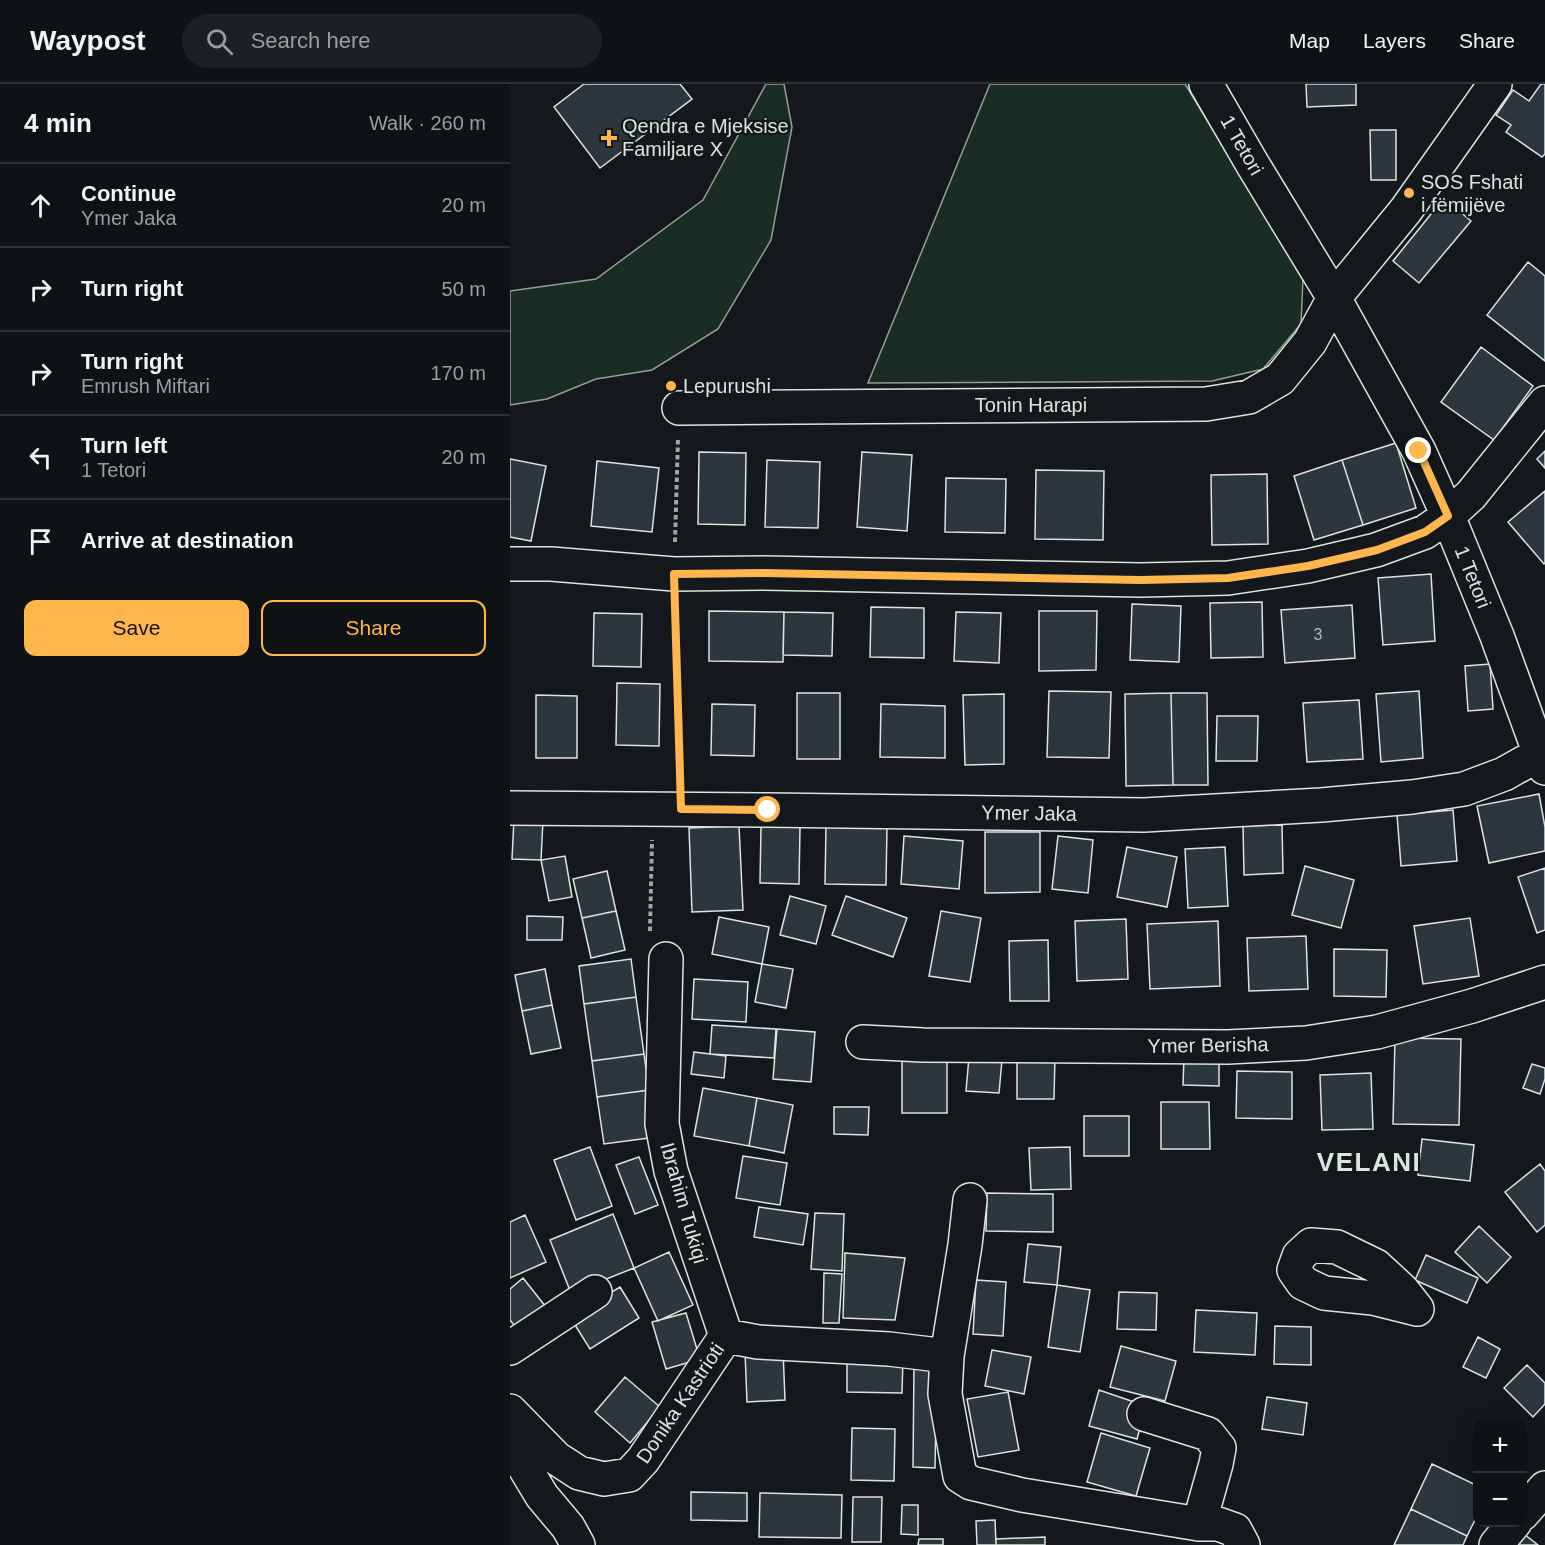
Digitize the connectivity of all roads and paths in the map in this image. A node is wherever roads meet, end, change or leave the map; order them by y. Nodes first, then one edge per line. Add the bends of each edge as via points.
1 (1206, 84) edge
2 (1491, 91) edge
3 (1334, 298) junction
4 (1545, 403) edge
5 (680, 408) joint
6 (1448, 516) junction
7 (510, 564) edge
8 (674, 574) junction
9 (1543, 758) edge
10 (510, 808) edge
11 (667, 809) junction
12 (658, 949) joint
13 (1545, 982) edge
14 (863, 1042) dead end
15 (970, 1200) dead end
16 (595, 1292) dead end
17 (726, 1336) junction
18 (510, 1348) edge
19 (947, 1356) junction
20 (510, 1411) edge
21 (1144, 1414) dead end
22 (510, 1443) edge
23 (1545, 1488) edge
24 (1527, 1508) edge
25 (1199, 1524) junction
26 (1511, 1527) edge
27 (578, 1545) edge
28 (1243, 1545) edge
29 (1496, 1545) edge

1 - 3 street, 1 Tetori
2 - 3 street via 1406,210
3 - 5 street, Tonin Harapi via 1310,342 1280,379 1249,397 1206,404
3 - 6 street, 1 Tetori via 1419,451
4 - 6 street via 1471,495
5 - 8 path
6 - 8 street via 1425,532 1377,550 1228,578
6 - 9 street, 1 Tetori
7 - 8 street
8 - 11 path
9 - 11 street, Ymer Jaka via 1464,789 1321,805 1143,815
10 - 11 street, Ymer Jaka
11 - 12 path
12 - 17 street, Ibrahim Tukiqi via 662,1124 671,1171
13 - 14 street, Ymer Berisha via 1377,1032 1306,1043 1228,1047
15 - 19 street
16 - 18 street
17 - 19 street, Donika Kastrioti via 758,1342
17 - 20 street, Donika Kastrioti via 629,1475 604,1479 579,1473 556,1458
19 - 25 street via 945,1394 955,1453 960,1476 971,1484
21 - 25 street via 1208,1434 1219,1448
22 - 27 street
23 - 24 street
25 - 28 street via 1218,1524 1235,1530
26 - 29 street

